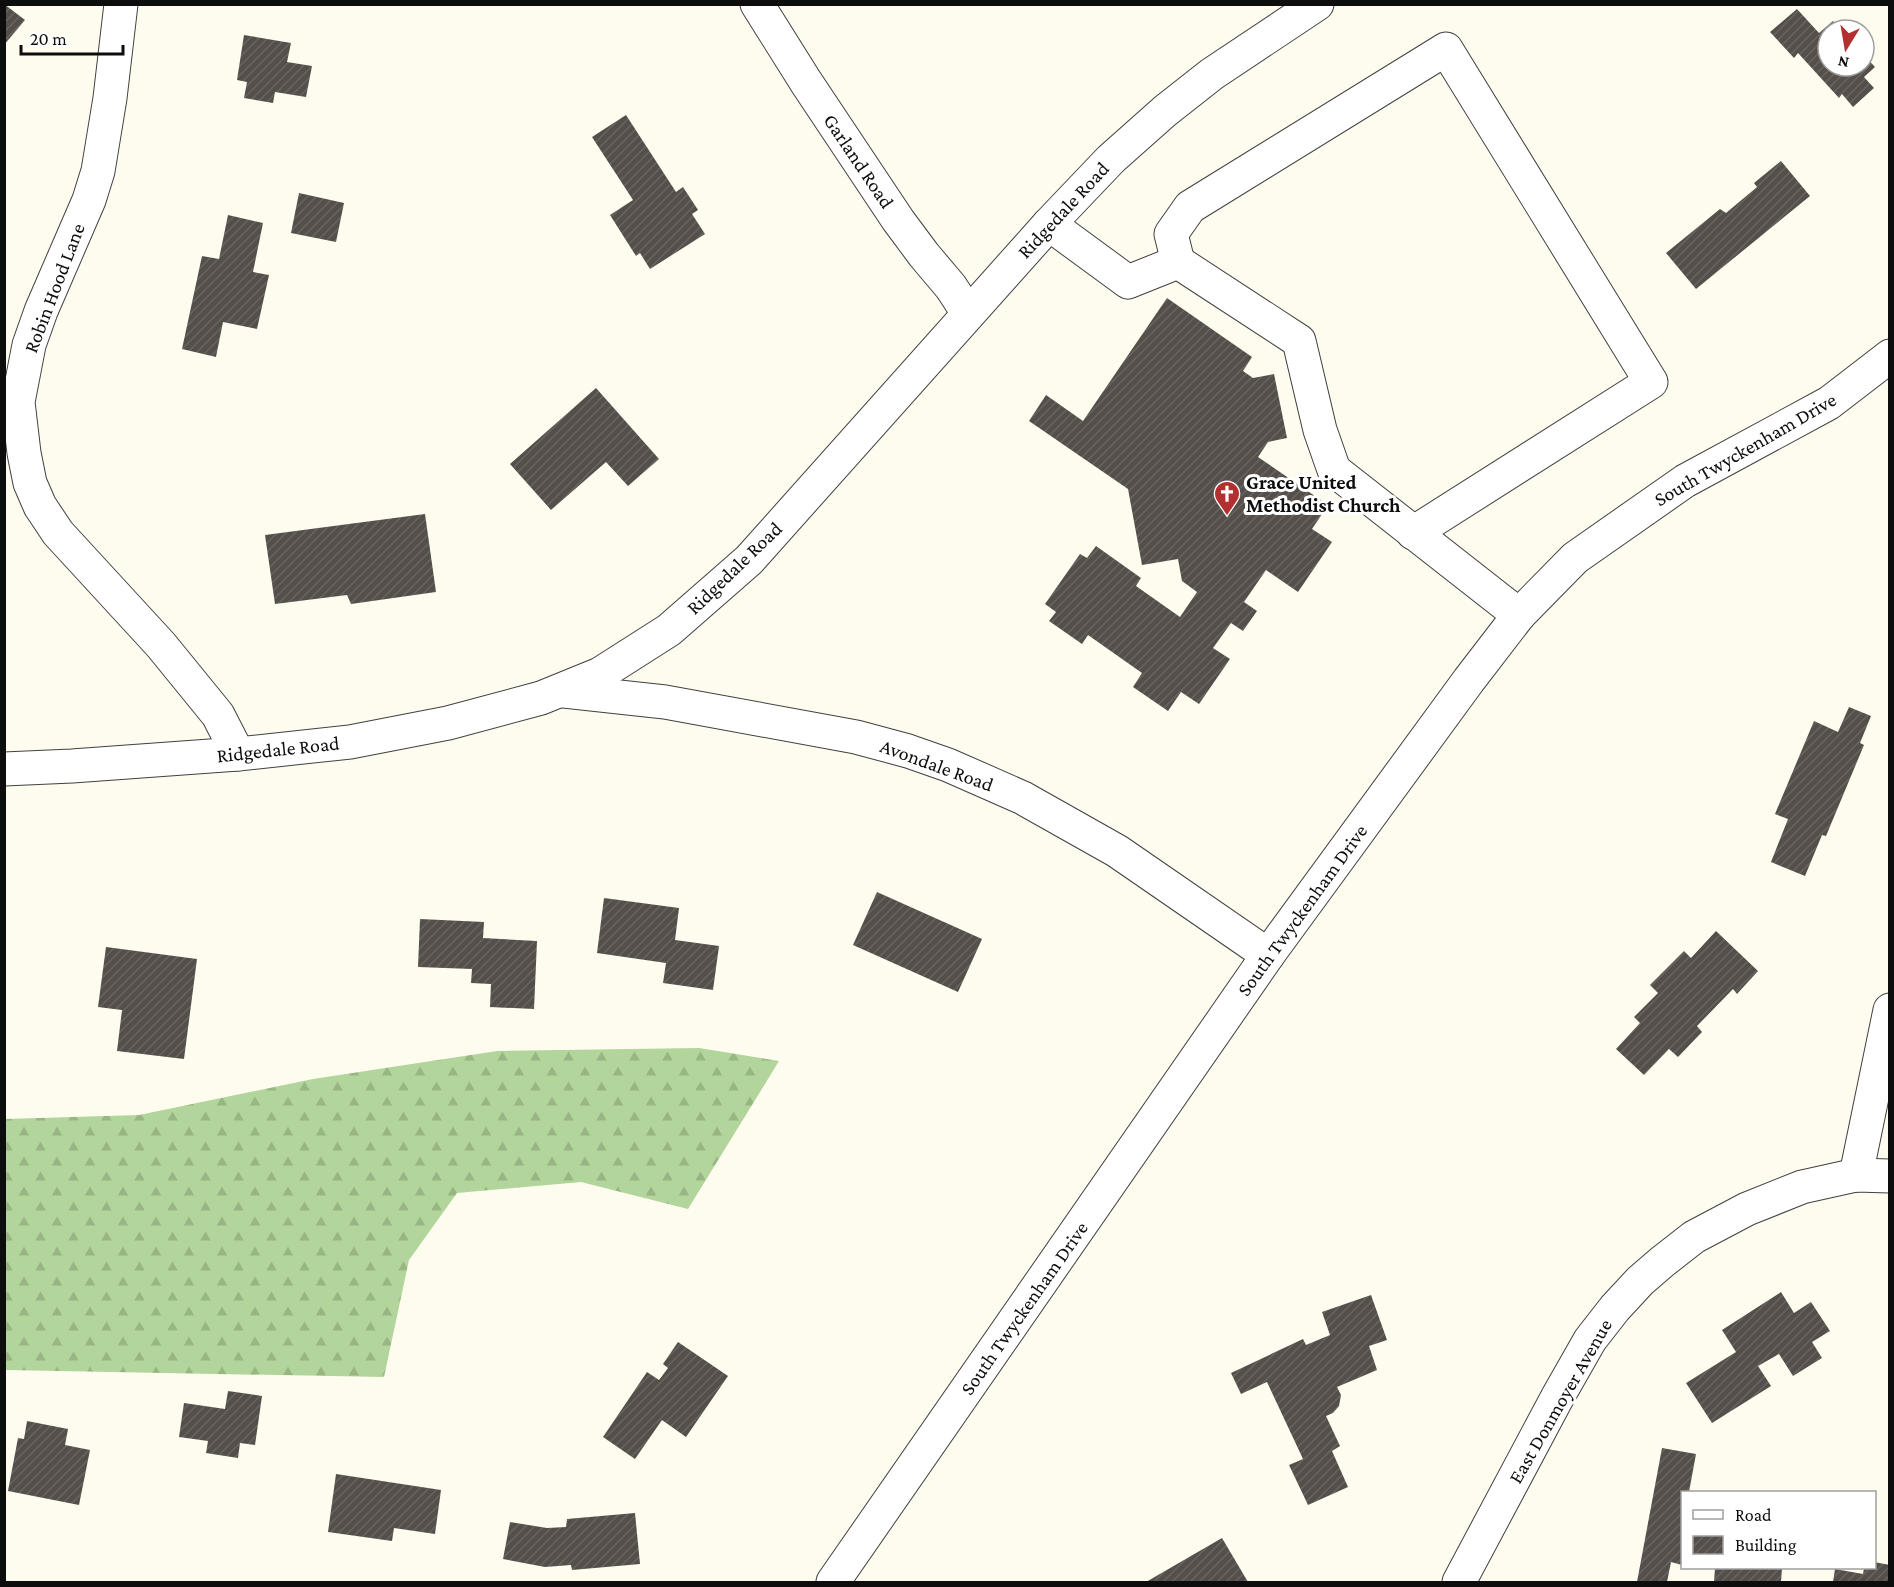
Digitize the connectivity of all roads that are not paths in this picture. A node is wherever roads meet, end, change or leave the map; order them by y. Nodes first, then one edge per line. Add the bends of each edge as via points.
1 (121, 4) edge
2 (757, 4) edge
3 (1317, 4) edge
4 (1048, 224) junction
5 (1178, 262) junction
6 (968, 313) junction
7 (1890, 356) edge
8 (1413, 533) junction
9 (1519, 615) junction
10 (561, 690) junction
11 (238, 754) junction
12 (4, 769) edge
13 (1269, 955) junction
14 (1890, 1010) edge
15 (1856, 1175) junction
16 (1890, 1176) edge
17 (833, 1582) edge
18 (1459, 1582) edge

1 - 11 street, Robin Hood Lane via 98,171 29,345 18,402 24,453 33,490 58,533 161,645 218,715
2 - 6 street, Garland Road via 898,220
3 - 4 street, Ridgedale Road via 1212,74 1165,111
4 - 5 street via 1128,282
4 - 6 street, Ridgedale Road
5 - 8 street via 1299,341 1320,430 1334,470
5 - 8 street via 1172,234 1190,207 1446,50 1651,382
6 - 10 street, Ridgedale Road via 749,560 669,630 600,674
7 - 9 street, South Twyckenham Drive via 1829,403 1684,481 1575,558
8 - 9 street
9 - 13 street, South Twyckenham Drive
10 - 11 street, Ridgedale Road via 448,723 350,742
10 - 13 street, Avondale Road via 665,702 856,737 948,765 1023,798 1117,851
11 - 12 street, Ridgedale Road
13 - 17 street, South Twyckenham Drive
14 - 15 street
15 - 16 street, East Donmoyer Avenue
15 - 18 street, East Donmoyer Avenue via 1802,1187 1747,1209 1694,1237 1640,1281 1590,1340

